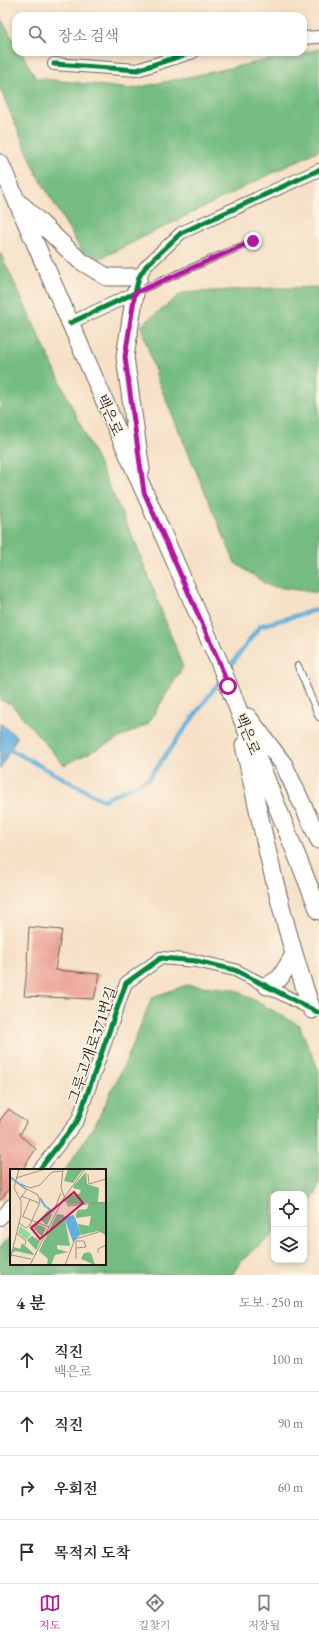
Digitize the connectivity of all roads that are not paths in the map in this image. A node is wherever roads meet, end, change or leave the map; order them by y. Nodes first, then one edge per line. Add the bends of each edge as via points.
1 (319, 37) edge
2 (307, 38) edge
3 (181, 56) edge
4 (54, 64) dead end
5 (0, 163) edge
6 (319, 170) edge
7 (16, 199) junction
8 (253, 241) dead end
9 (137, 285) junction
10 (70, 323) junction
11 (144, 492) junction
12 (298, 666) dead end
13 (231, 692) junction
14 (319, 717) edge
15 (319, 840) edge
16 (319, 911) edge
17 (294, 954) junction
18 (267, 986) junction
19 (316, 1011) edge
20 (40, 1169) edge
21 (10, 1206) edge
22 (0, 1219) edge

1 - 2 street
3 - 4 street via 137,70
5 - 7 main road, 백은로
6 - 9 street via 181,233 146,266
7 - 9 main road via 79,260 107,277
7 - 10 main road, 백은로
8 - 9 lane
9 - 10 street
9 - 11 main road via 125,357
10 - 11 main road, 백은로
11 - 13 main road, 백은로
12 - 14 lane
13 - 15 main road via 284,765
13 - 16 main road, 백은로
13 - 17 main road via 265,843
17 - 18 main road via 280,978
17 - 19 main road
18 - 19 street, 그루고개로371번길
18 - 20 street, 그루고개로371번길 via 235,970 196,960 161,958 126,983 78,1120
21 - 22 street

